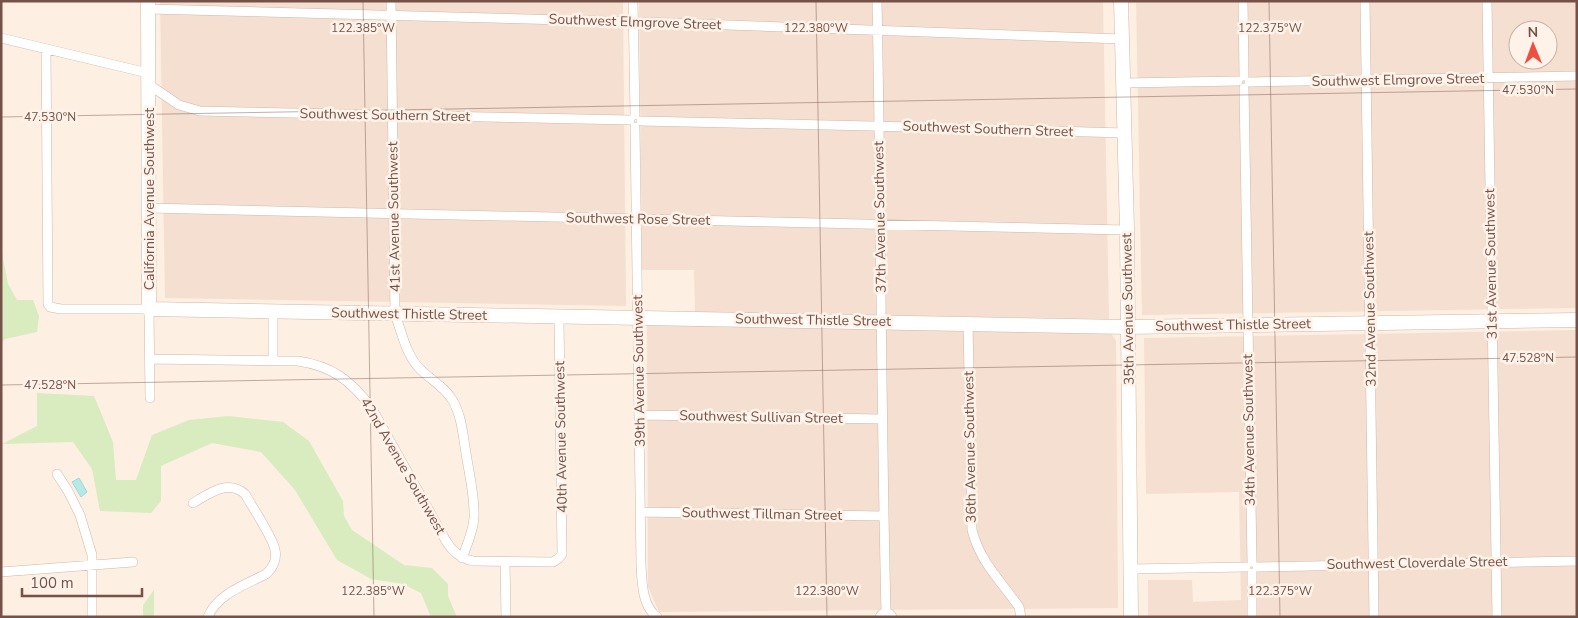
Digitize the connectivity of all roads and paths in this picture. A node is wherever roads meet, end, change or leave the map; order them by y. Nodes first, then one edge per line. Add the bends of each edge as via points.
1 (391, 1) edge
2 (633, 1) edge
3 (877, 1) edge
4 (1122, 1) edge
5 (1242, 1) edge
6 (1365, 1) edge
7 (1487, 1) edge
8 (148, 5) edge
9 (391, 16) junction
10 (634, 22) junction
11 (877, 30) junction
12 (1, 38) edge
13 (1122, 39) junction
14 (46, 49) junction
15 (1577, 76) edge
16 (1488, 78) junction
17 (148, 79) junction
18 (1366, 80) junction
19 (1244, 82) junction
20 (1124, 84) junction
21 (392, 115) junction
22 (635, 121) junction
23 (878, 126) junction
24 (1125, 133) junction
25 (148, 208) junction
26 (393, 213) junction
27 (636, 219) junction
28 (881, 224) junction
29 (1127, 230) junction
30 (149, 309) junction
31 (273, 312) junction
32 (395, 314) junction
33 (559, 317) junction
34 (638, 318) junction
35 (1577, 320) edge
36 (1492, 321) junction
37 (881, 322) junction
38 (968, 323) junction
39 (1370, 323) junction
40 (1247, 325) junction
41 (1128, 326) junction
42 (150, 359) junction
43 (273, 360) junction
44 (150, 398) dead end
45 (640, 414) junction
46 (882, 419) junction
47 (57, 474) dead end
48 (193, 503) dead end
49 (640, 512) junction
50 (883, 516) junction
51 (462, 558) junction
52 (1577, 561) edge
53 (133, 562) dead end
54 (505, 562) junction
55 (1496, 562) junction
56 (1373, 564) junction
57 (92, 566) junction
58 (1252, 567) junction
59 (1131, 569) junction
60 (1, 572) edge
61 (655, 615) edge
62 (886, 615) edge
63 (92, 617) edge
64 (208, 617) edge
65 (506, 617) edge
66 (1021, 617) edge
67 (1131, 617) edge
68 (1252, 617) edge
69 (1374, 617) edge
70 (1497, 617) edge

1 - 9 street, 41st Avenue Southwest
2 - 10 street, 39th Avenue Southwest
3 - 11 street, 37th Avenue Southwest
4 - 13 main road, 35th Avenue Southwest
5 - 19 street, 34th Avenue Southwest
6 - 18 street, 32nd Avenue Southwest
7 - 16 street, 31st Avenue Southwest
8 - 9 street, Southwest Elmgrove Street
8 - 17 main road, California Avenue Southwest
9 - 10 street, Southwest Elmgrove Street
9 - 21 street, 41st Avenue Southwest
10 - 11 street, Southwest Elmgrove Street
10 - 22 street, 39th Avenue Southwest
11 - 13 street, Southwest Elmgrove Street
11 - 23 street, 37th Avenue Southwest
12 - 14 street, Southwest Southern Street
13 - 20 main road, 35th Avenue Southwest
14 - 17 street, Southwest Southern Street
14 - 30 street, Southwest Thistle Street via 50,307
15 - 16 street, Southwest Elmgrove Street
16 - 18 street, Southwest Elmgrove Street
16 - 36 street, 31st Avenue Southwest
17 - 21 street, Southwest Southern Street via 179,105 200,111
17 - 25 main road, California Avenue Southwest
18 - 19 street, Southwest Elmgrove Street
18 - 39 street, 32nd Avenue Southwest
19 - 20 street, Southwest Elmgrove Street
19 - 40 street, 34th Avenue Southwest
20 - 24 main road, 35th Avenue Southwest
21 - 22 street, Southwest Southern Street
21 - 26 street, 41st Avenue Southwest
22 - 23 street, Southwest Southern Street
22 - 27 street, 39th Avenue Southwest
23 - 24 street, Southwest Southern Street
23 - 28 street, 37th Avenue Southwest
24 - 29 main road, 35th Avenue Southwest
25 - 26 street, Southwest Rose Street
25 - 30 main road, California Avenue Southwest
26 - 27 street, Southwest Rose Street
26 - 32 street, 41st Avenue Southwest
27 - 28 street, Southwest Rose Street
27 - 34 street, 39th Avenue Southwest
28 - 29 street, Southwest Rose Street
28 - 37 street, 37th Avenue Southwest
29 - 41 main road, 35th Avenue Southwest
30 - 31 main road, Southwest Thistle Street
30 - 42 street, California Avenue Southwest
31 - 32 main road, Southwest Thistle Street
31 - 43 street
32 - 33 main road, Southwest Thistle Street
32 - 51 street, 41st Avenue Southwest via 413,361 449,394 460,418 474,518
33 - 34 main road, Southwest Thistle Street
33 - 54 street, 40th Avenue Southwest via 562,554 553,562
34 - 37 main road, Southwest Thistle Street
34 - 45 street, 39th Avenue Southwest
35 - 36 main road, Southwest Thistle Street
36 - 39 main road, Southwest Thistle Street
36 - 55 street, 31st Avenue Southwest
37 - 38 main road, Southwest Thistle Street
37 - 46 street, 37th Avenue Southwest
38 - 41 main road, Southwest Thistle Street
38 - 66 street, 36th Avenue Southwest via 972,530 982,559 1019,607
39 - 40 main road, Southwest Thistle Street
39 - 56 street, 32nd Avenue Southwest
40 - 41 main road, Southwest Thistle Street
40 - 58 street, 34th Avenue Southwest
41 - 59 main road, 35th Avenue Southwest
42 - 43 street
42 - 44 street, California Avenue Southwest
43 - 51 street, 42nd Avenue Southwest via 325,367 360,392 371,406 446,541
45 - 46 street, Southwest Sullivan Street
45 - 49 street, 39th Avenue Southwest
46 - 50 street, 37th Avenue Southwest
47 - 57 street via 80,515 92,555
48 - 64 street via 223,487 240,490 275,549 271,570 222,598 211,608
49 - 50 street, Southwest Tillman Street
49 - 61 street, 39th Avenue Southwest via 642,582 646,599
50 - 62 street, 37th Avenue Southwest
51 - 54 street
52 - 55 street, Southwest Cloverdale Street
53 - 57 street
54 - 65 street
55 - 56 street, Southwest Cloverdale Street
55 - 70 street, 31st Avenue Southwest
56 - 58 street, Southwest Cloverdale Street
56 - 69 street, 32nd Avenue Southwest
57 - 60 street
57 - 63 street
58 - 59 street, Southwest Cloverdale Street
58 - 68 street, 34th Avenue Southwest
59 - 67 main road, 35th Avenue Southwest

